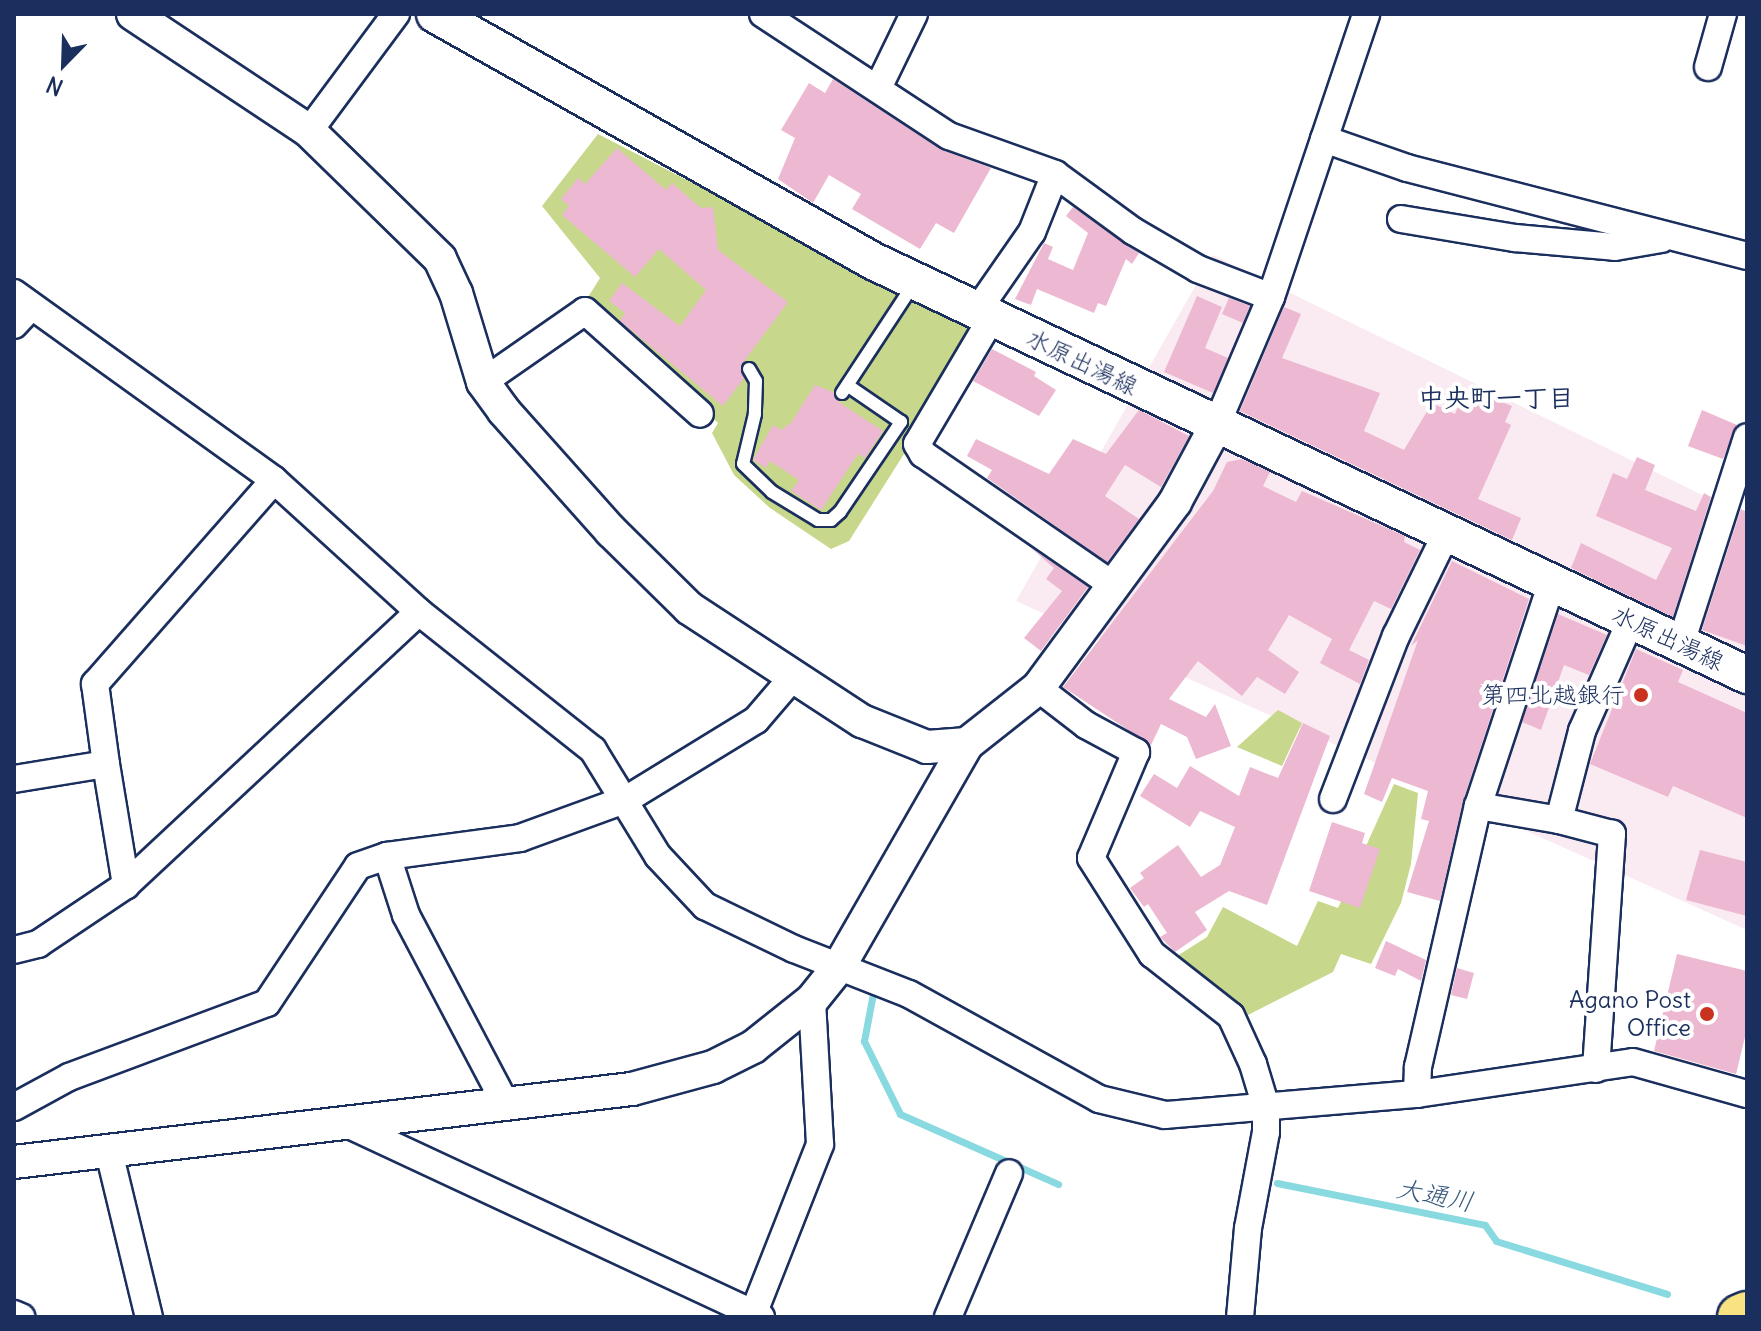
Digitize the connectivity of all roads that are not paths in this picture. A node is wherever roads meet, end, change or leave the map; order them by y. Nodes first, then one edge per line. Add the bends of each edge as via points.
1 (133, 14) edge
2 (396, 14) edge
3 (435, 14) edge
4 (763, 14) edge
5 (914, 14) edge
6 (1366, 14) edge
7 (1723, 14) edge
8 (1708, 67) dead end
9 (879, 86) junction
10 (309, 131) junction
11 (1324, 139) junction
12 (1055, 174) junction
13 (1401, 219) dead end
14 (1672, 237) junction
15 (1747, 256) edge
16 (915, 281) junction
17 (1271, 297) junction
18 (20, 308) edge
19 (984, 315) junction
20 (749, 369) dead end
21 (483, 382) junction
22 (700, 414) dead end
23 (1216, 426) junction
24 (1747, 437) edge
25 (274, 480) junction
26 (1446, 534) junction
27 (1551, 585) junction
28 (1116, 587) junction
29 (419, 612) junction
30 (1631, 620) junction
31 (1681, 643) junction
32 (1747, 675) edge
33 (792, 678) junction
34 (1038, 688) junction
35 (967, 744) junction
36 (106, 764) junction
37 (14, 779) edge
38 (627, 799) junction
39 (1333, 799) dead end
40 (1478, 806) junction
41 (1559, 820) junction
42 (387, 856) junction
43 (126, 885) junction
44 (14, 950) edge
45 (840, 965) junction
46 (812, 1000) junction
47 (1596, 1069) junction
48 (1417, 1094) junction
49 (1747, 1094) edge
50 (505, 1103) junction
51 (14, 1107) edge
52 (1266, 1107) junction
53 (345, 1123) junction
54 (109, 1152) junction
55 (14, 1162) edge
56 (1009, 1173) dead end
57 (14, 1314) edge
58 (1747, 1314) edge
59 (755, 1316) edge
60 (21, 1317) edge
61 (149, 1317) edge
62 (948, 1317) edge
63 (1240, 1317) edge
64 (1740, 1317) edge

1 - 10 street
2 - 10 street
3 - 16 main road, 水原出湯線
4 - 9 street
5 - 9 street
6 - 11 street
7 - 8 street
9 - 12 street via 949,136
10 - 21 street via 440,259
11 - 14 street via 1407,168
11 - 17 street
12 - 17 street via 1133,231 1198,269
12 - 19 street via 1032,232
13 - 14 street via 1515,238 1615,247
14 - 15 street
16 - 19 main road, 水原出湯線
16 - 20 lane via 845,389 901,422 831,520 818,520 772,492 743,464 755,414 756,381
17 - 23 street
18 - 25 street
19 - 23 main road, 水原出湯線
19 - 28 street via 917,444 923,454
21 - 22 street via 585,311
21 - 33 street via 554,470 689,608
23 - 26 main road, 水原出湯線
23 - 28 street via 1175,502
24 - 31 street
25 - 29 street
25 - 36 street via 95,684
26 - 27 main road, 水原出湯線
26 - 39 street via 1396,636
27 - 30 main road, 水原出湯線
27 - 40 street
28 - 34 street
29 - 38 street via 593,750
29 - 43 street
30 - 31 main road, 水原出湯線
30 - 41 street via 1582,731
31 - 32 main road, 水原出湯線
33 - 35 street via 862,721 927,747
33 - 38 street via 756,720
34 - 35 street
34 - 52 street via 1086,725 1136,752 1091,858 1152,954 1231,1016
35 - 45 street
36 - 37 street
36 - 43 street
38 - 42 street via 520,838
38 - 45 street via 658,856 705,906
40 - 41 street
40 - 48 street via 1418,1067
41 - 47 street via 1612,834
42 - 50 street via 406,915
42 - 51 street via 358,866 267,1003 69,1077
43 - 44 street via 38,944
45 - 46 street
45 - 52 street via 909,994 1099,1099 1165,1115
46 - 50 street via 753,1047 713,1067 632,1089
46 - 59 street via 820,1144
47 - 48 street
47 - 49 street via 1633,1062
48 - 52 street
50 - 53 street
52 - 63 street
53 - 54 street
53 - 59 street
54 - 55 street
54 - 61 street
56 - 62 street
57 - 60 street
58 - 64 highway

